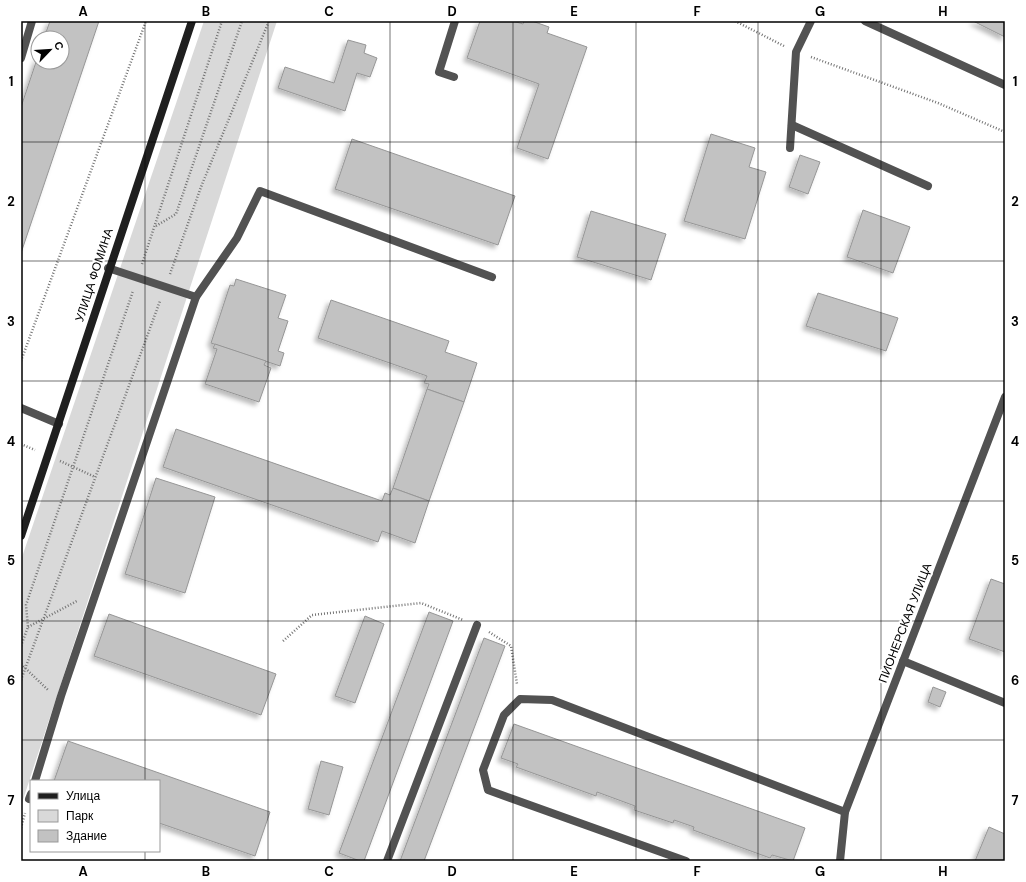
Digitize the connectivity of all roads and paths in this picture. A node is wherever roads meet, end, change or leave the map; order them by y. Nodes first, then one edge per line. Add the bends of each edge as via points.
1 (32, 21) edge
2 (146, 21) edge
3 (192, 21) edge
4 (222, 21) edge
5 (242, 21) edge
6 (269, 21) edge
7 (455, 21) edge
8 (735, 21) edge
9 (811, 21) edge
10 (865, 21) edge
11 (796, 52) junction
12 (21, 58) edge
13 (454, 77) dead end
14 (1005, 85) edge
15 (792, 125) junction
16 (1005, 132) edge
17 (790, 148) dead end
18 (928, 186) dead end
19 (156, 227) junction
20 (108, 268) junction
21 (492, 277) dead end
22 (137, 278) junction
23 (165, 287) junction
24 (196, 298) junction
25 (21, 361) edge
26 (1005, 397) edge
27 (21, 408) edge
28 (59, 424) junction
29 (21, 536) edge
30 (97, 590) junction
31 (42, 620) junction
32 (477, 625) junction
33 (28, 627) junction
34 (283, 641) dead end
35 (21, 646) edge
36 (903, 662) junction
37 (21, 664) edge
38 (25, 668) junction
39 (21, 680) edge
40 (61, 696) junction
41 (520, 699) junction
42 (1005, 703) edge
43 (35, 780) edge
44 (845, 812) junction
45 (387, 861) edge
46 (686, 861) edge
47 (840, 861) edge

1 - 12 street
2 - 25 path
3 - 20 main road, УЛИЦА ФОМИНА
4 - 19 path
5 - 19 path via 176,214
6 - 23 path
7 - 13 street via 439,72
8 - 11 path
9 - 11 street
10 - 14 street
11 - 15 street
11 - 16 path via 938,103
15 - 17 street
15 - 18 street
19 - 22 path
20 - 22 street
20 - 28 main road, УЛИЦА ФОМИНА
21 - 24 street via 260,191 237,238
22 - 23 street
22 - 33 path via 26,605
23 - 24 street
23 - 31 path
24 - 30 street
26 - 36 street, ПИОНЕРСКАЯ УЛИЦА
27 - 28 street
28 - 29 main road, УЛИЦА ФОМИНА via 46,455
30 - 31 path
30 - 40 street
31 - 33 path
31 - 38 path
32 - 34 path via 421,603 312,615
32 - 41 path via 511,646
32 - 45 street
33 - 35 path
36 - 42 street
36 - 44 street, ПИОНЕРСКАЯ УЛИЦА
37 - 38 path
38 - 39 path
38 - 40 path via 48,690
40 - 43 street
41 - 44 street via 552,700
41 - 46 street via 504,715 483,770 488,790
44 - 47 street, ПИОНЕРСКАЯ УЛИЦА

